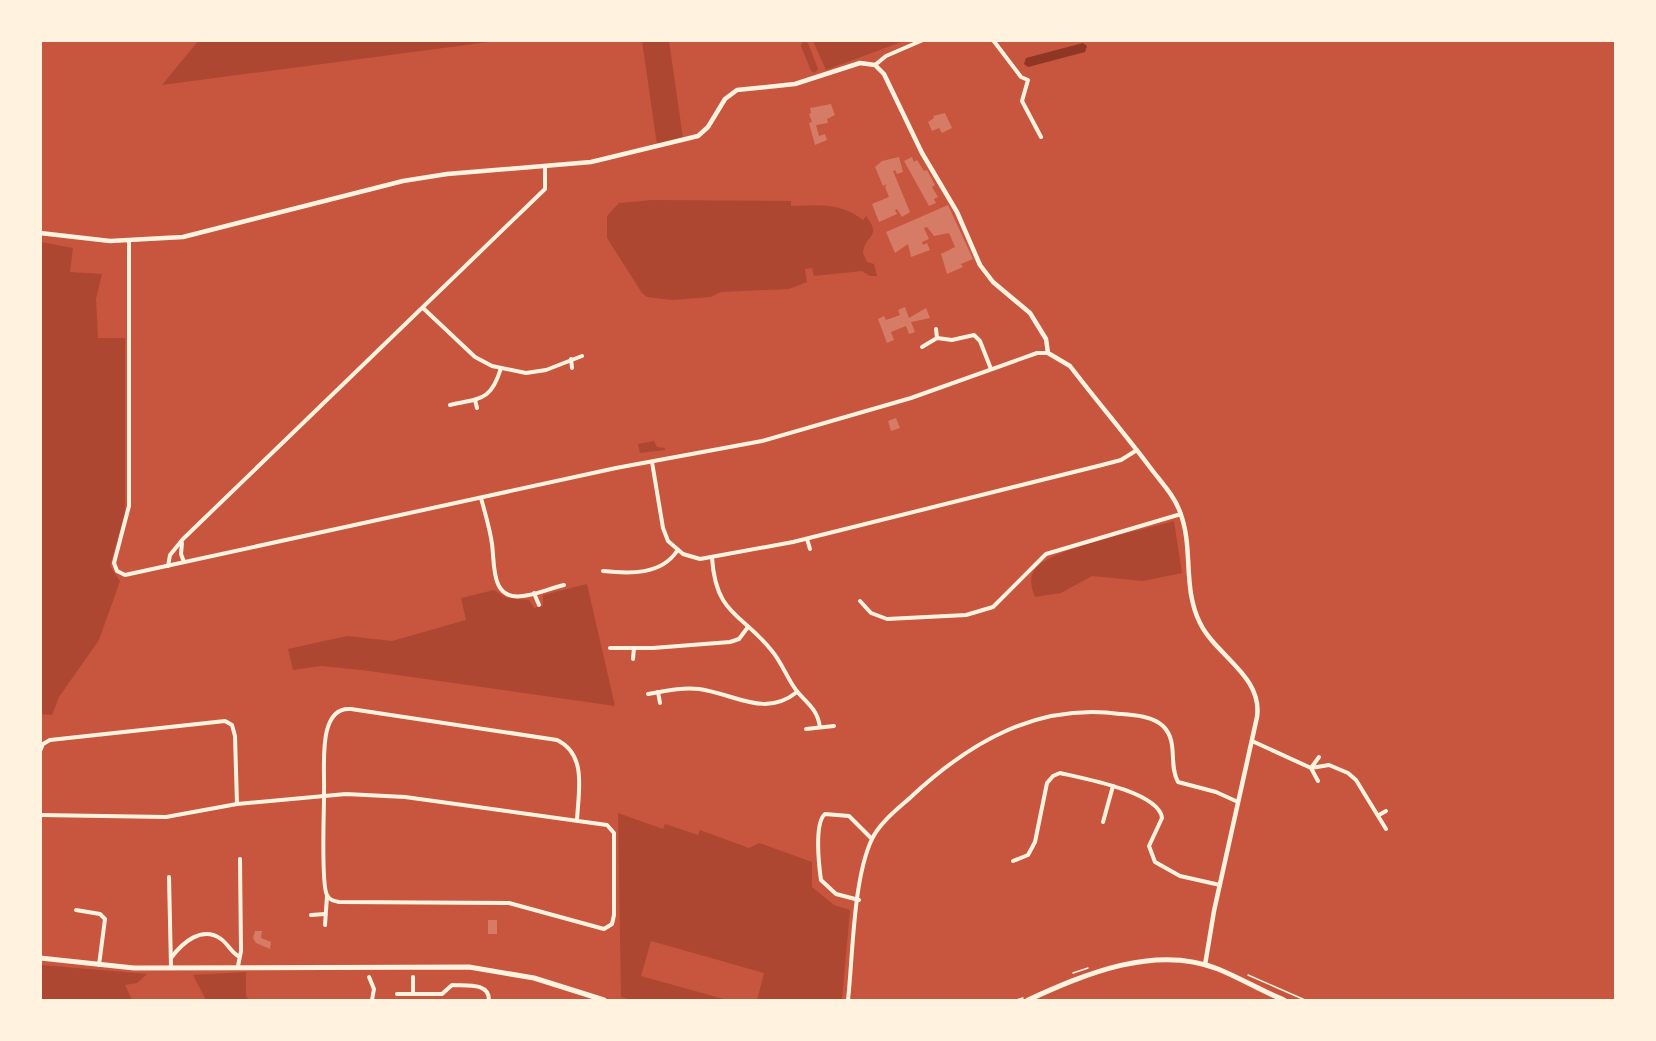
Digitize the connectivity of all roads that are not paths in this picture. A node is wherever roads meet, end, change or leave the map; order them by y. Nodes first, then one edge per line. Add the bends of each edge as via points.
1 (923, 40) edge
2 (993, 40) edge
3 (875, 66) junction
4 (1041, 137) dead end
5 (545, 166) junction
6 (40, 233) edge
7 (129, 242) junction
8 (423, 308) junction
9 (936, 329) dead end
10 (937, 338) junction
11 (922, 347) dead end
12 (1048, 352) junction
13 (582, 356) dead end
14 (571, 359) junction
15 (501, 368) junction
16 (572, 368) dead end
17 (991, 369) junction
18 (474, 400) junction
19 (450, 405) dead end
20 (477, 408) dead end
21 (1137, 450) junction
22 (652, 462) junction
23 (481, 498) junction
24 (1181, 514) junction
25 (183, 539) junction
26 (807, 539) junction
27 (810, 549) dead end
28 (677, 551) junction
29 (712, 558) junction
30 (184, 562) junction
31 (168, 566) junction
32 (603, 571) dead end
33 (564, 585) dead end
34 (534, 593) junction
35 (860, 601) dead end
36 (538, 605) dead end
37 (748, 627) junction
38 (610, 648) dead end
39 (634, 648) junction
40 (633, 659) dead end
41 (658, 692) junction
42 (797, 692) junction
43 (648, 694) dead end
44 (660, 703) dead end
45 (834, 726) dead end
46 (820, 727) junction
47 (806, 729) dead end
48 (1252, 741) junction
49 (40, 752) edge
50 (1318, 757) dead end
51 (1311, 768) junction
52 (1318, 781) dead end
53 (1113, 786) junction
54 (324, 795) junction
55 (1238, 802) junction
56 (237, 804) junction
57 (1386, 811) dead end
58 (40, 815) edge
59 (1379, 815) junction
60 (577, 821) junction
61 (1104, 822) dead end
62 (1386, 829) dead end
63 (872, 839) junction
64 (240, 859) dead end
65 (1013, 861) dead end
66 (169, 877) dead end
67 (1220, 885) junction
68 (327, 896) junction
69 (859, 900) junction
70 (76, 910) dead end
71 (325, 914) junction
72 (311, 915) dead end
73 (325, 925) dead end
74 (238, 956) junction
75 (40, 958) edge
76 (171, 958) junction
77 (1204, 965) junction
78 (99, 966) junction
79 (238, 966) junction
80 (171, 968) junction
81 (369, 977) dead end
82 (413, 977) dead end
83 (413, 993) junction
84 (397, 994) dead end
85 (586, 997) edge
86 (1029, 998) edge
87 (372, 1000) edge
88 (489, 1000) edge
89 (604, 1000) edge
90 (848, 1000) edge
91 (1284, 1000) edge

1 - 3 street via 886,56
2 - 4 street via 1021,77 1028,80 1022,101
3 - 5 street via 855,65 795,84 737,90 725,99 708,127 694,138 598,161
3 - 12 street via 883,71 922,153 957,212 980,265 993,282 1030,313 1046,339
5 - 7 street via 404,181 206,232
5 - 8 street via 545,189
6 - 7 street
7 - 31 street via 129,506 114,563 122,574
8 - 15 street via 479,360
8 - 25 street
9 - 10 street
10 - 11 street
10 - 17 street via 976,336
12 - 17 street
12 - 21 street via 1070,366
13 - 14 street
14 - 15 street via 534,372
14 - 16 street
15 - 18 street via 491,394
17 - 22 street via 828,423 732,448
18 - 19 street
18 - 20 street
21 - 24 street
21 - 26 street via 1117,462
22 - 23 street
22 - 28 street via 664,531
23 - 30 street
23 - 34 street via 492,544 492,571 498,585 514,596
24 - 35 street via 1046,554 993,608 966,615 887,619 871,613
24 - 48 street via 1189,591 1200,622 1216,648 1247,679 1255,693 1258,712
25 - 30 street via 180,551
25 - 31 street via 170,555
26 - 27 street
26 - 29 street
28 - 29 street via 690,557
28 - 32 street via 667,564 655,570
29 - 37 street via 720,597
30 - 31 street
33 - 34 street
34 - 36 street
37 - 39 street via 739,639 730,642
37 - 42 street via 774,652
38 - 39 street
39 - 40 street
41 - 42 street via 701,689 770,704
41 - 43 street
41 - 44 street
42 - 46 street via 815,709
45 - 46 street
46 - 47 street
48 - 51 street
48 - 55 street
49 - 56 street via 50,740 225,721 232,725 235,736
50 - 51 street
51 - 52 street
51 - 59 street via 1329,765 1348,773
53 - 61 street
53 - 65 street via 1060,773 1053,776 1047,783 1035,842 1028,855
53 - 67 street via 1125,789 1162,813 1149,846 1155,862 1180,876
54 - 56 street
54 - 60 street via 405,797
54 - 60 street via 328,722 336,712 351,709 560,741 571,751 578,766
54 - 68 street
55 - 63 street via 1178,782 1172,742 1157,722 1107,712 1071,712 1014,726 966,752 909,798
55 - 67 street
56 - 58 street via 166,817
57 - 59 street
59 - 62 street
60 - 68 street via 608,825 614,835 614,920 604,929 509,903 339,902
63 - 69 street
63 - 69 street via 849,816 821,817 821,880 836,894
64 - 74 street
66 - 76 street
67 - 77 street
68 - 71 street
69 - 90 street
70 - 78 street via 100,914 105,919
71 - 72 street
71 - 73 street
74 - 76 street via 221,939 204,934 186,941
74 - 79 street
75 - 78 main road
76 - 80 street
77 - 86 main road via 1155,961 1129,964 1083,975
77 - 91 main road
78 - 80 main road
79 - 80 main road
79 - 85 main road via 469,967 534,978
81 - 87 street via 374,989
82 - 83 street
83 - 84 street
83 - 88 street via 442,994 452,985 483,987
85 - 89 main road

